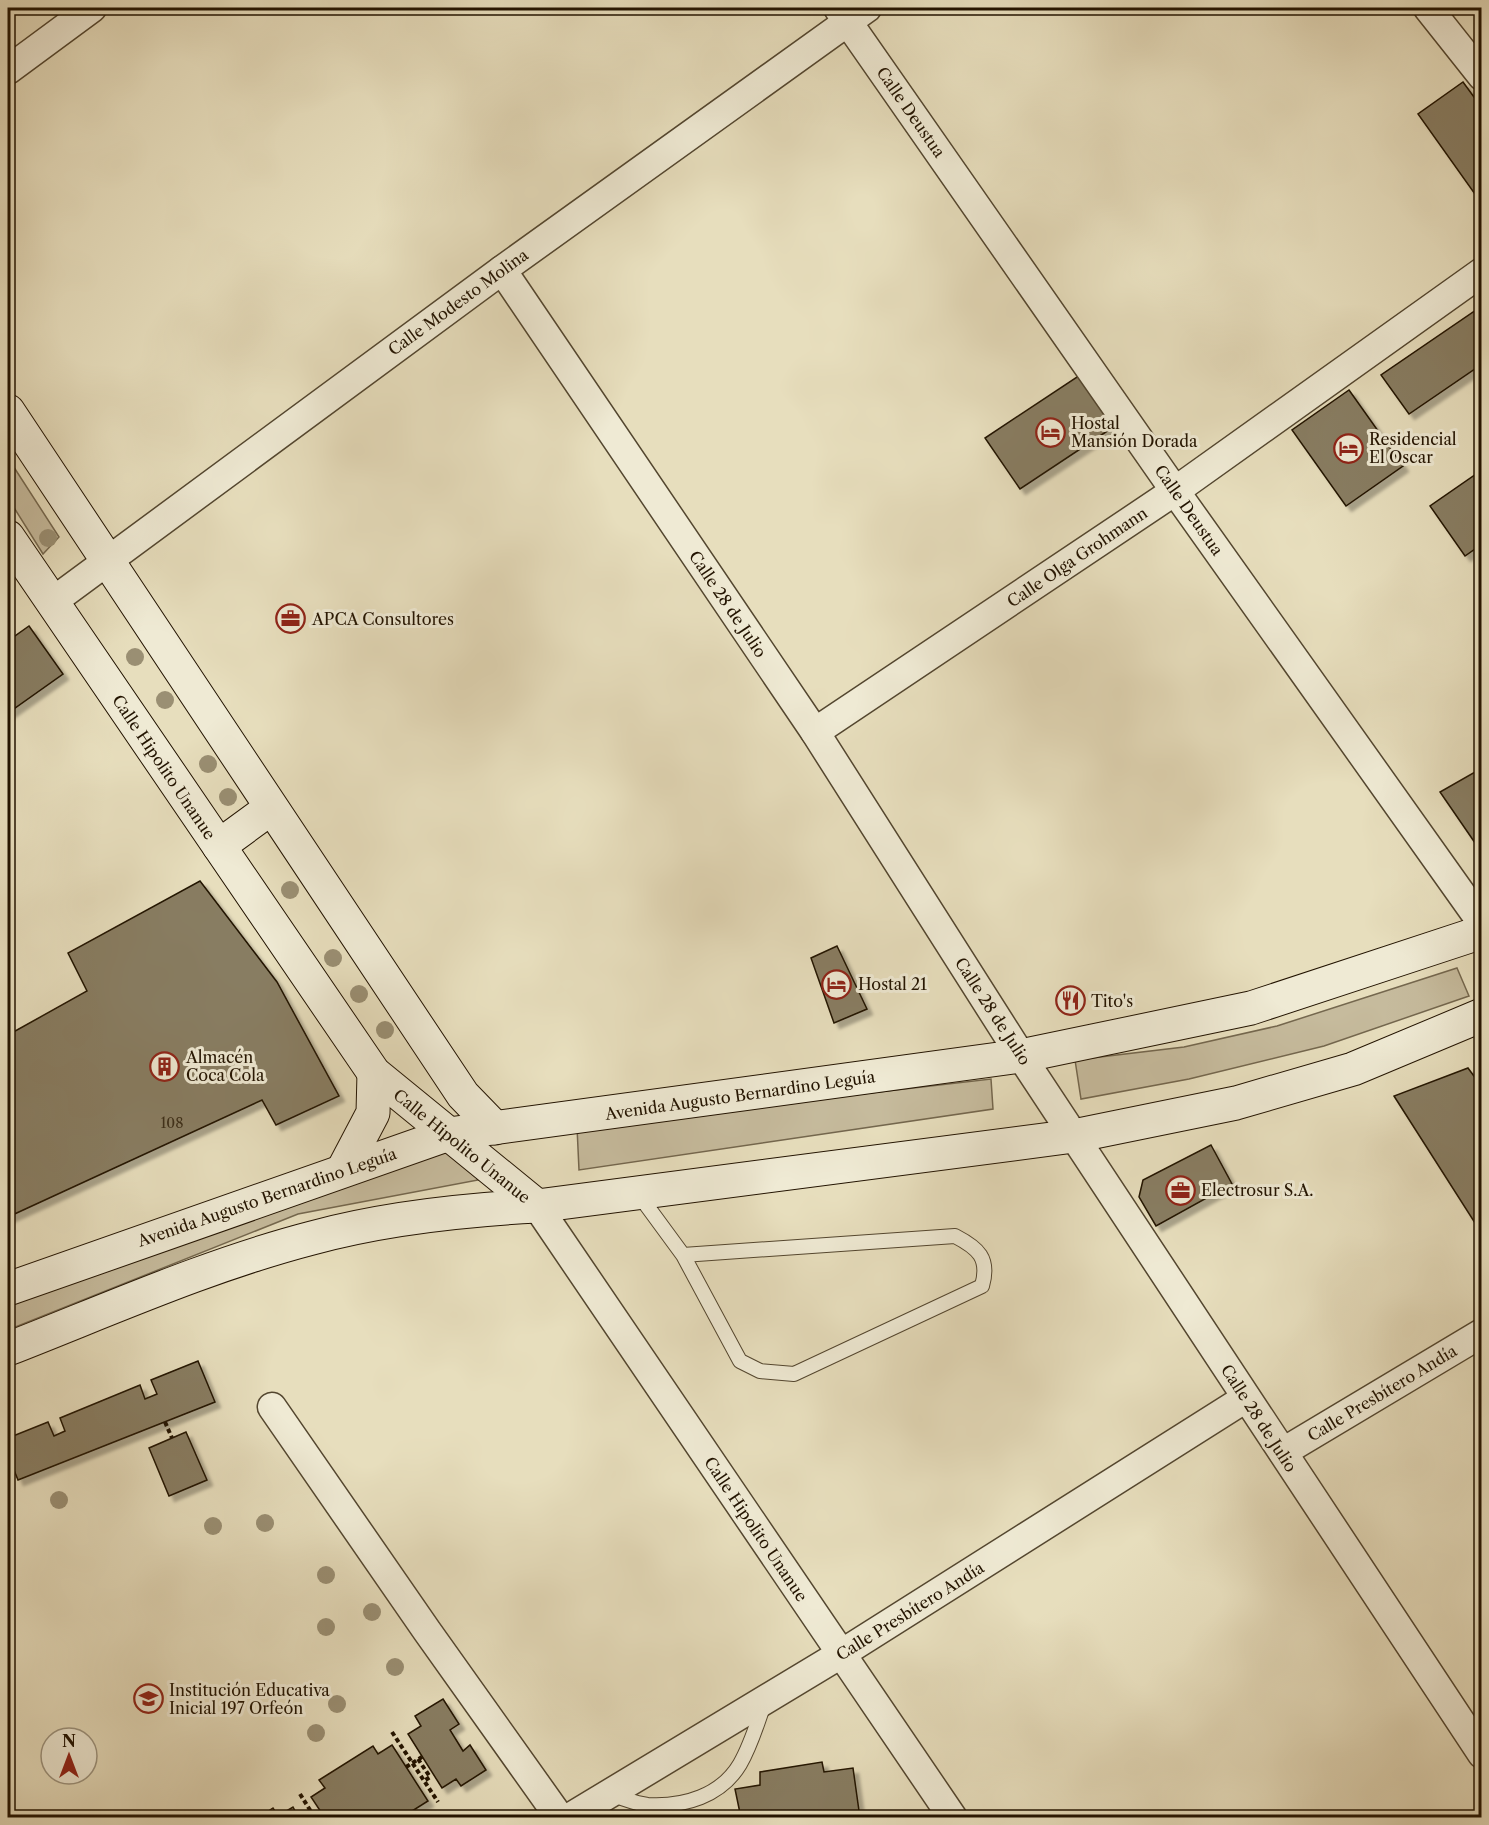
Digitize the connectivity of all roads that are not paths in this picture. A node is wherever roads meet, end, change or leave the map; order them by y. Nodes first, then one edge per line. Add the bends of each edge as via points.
1 (92, 8) edge
2 (1428, 8) edge
3 (851, 12) edge
4 (8, 70) edge
5 (1482, 76) edge
6 (502, 270) junction
7 (1482, 272) edge
8 (8, 411) edge
9 (1175, 491) junction
10 (8, 537) edge
11 (106, 560) junction
12 (52, 602) junction
13 (815, 732) junction
14 (271, 807) junction
15 (219, 846) junction
16 (1482, 922) edge
17 (1482, 932) edge
18 (1482, 1015) edge
19 (1021, 1056) junction
20 (374, 1073) junction
21 (495, 1128) junction
22 (449, 1134) junction
23 (1074, 1136) junction
24 (343, 1170) junction
25 (638, 1193) junction
26 (537, 1206) junction
27 (683, 1255) junction
28 (8, 1289) edge
29 (1482, 1333) edge
30 (8, 1349) edge
31 (1246, 1398) junction
32 (272, 1407) dead end
33 (1282, 1452) junction
34 (841, 1654) junction
35 (766, 1698) junction
36 (1482, 1754) edge
37 (607, 1793) junction
38 (560, 1818) edge
39 (569, 1818) edge
40 (953, 1818) edge

1 - 4 street
2 - 5 street
3 - 6 street, Calle Modesto Molina
3 - 9 street, Calle Deustua
6 - 11 street, Calle Modesto Molina
6 - 13 street, Calle 28 de Julio
7 - 9 street, Calle Olga Grohmann
8 - 11 main road
9 - 13 street, Calle Olga Grohmann
9 - 16 street, Calle Deustua
10 - 12 main road, Calle Hipolito Unanue
11 - 12 street, Calle Modesto Molina
11 - 14 main road
12 - 15 main road, Calle Hipolito Unanue
13 - 19 street, Calle 28 de Julio
14 - 15 main road
14 - 21 main road via 463,1095
15 - 20 main road, Calle Hipolito Unanue
17 - 19 main road, Avenida Augusto Bernardino Leguía via 1251,1008
18 - 23 main road via 1353,1069 1247,1100
19 - 21 main road, Avenida Augusto Bernardino Leguía
19 - 23 street, Calle 28 de Julio
20 - 22 main road, Calle Hipolito Unanue
20 - 24 main road via 373,1113
21 - 22 main road, Avenida Augusto Bernardino Leguía
22 - 24 main road, Avenida Augusto Bernardino Leguía
22 - 26 main road, Calle Hipolito Unanue
23 - 25 main road
23 - 31 street, Calle 28 de Julio
24 - 28 main road, Avenida Augusto Bernardino Leguía
25 - 26 main road
25 - 27 lane
26 - 30 main road via 478,1209 310,1238 199,1274
26 - 34 street, Calle Hipolito Unanue
27 - 27 lane via 740,1361 760,1371 794,1374 982,1286 986,1271 976,1247 955,1236
29 - 33 street, Calle Presbítero Andía
31 - 33 street, Calle 28 de Julio
31 - 34 street, Calle Presbítero Andía
32 - 38 street
33 - 36 street, Calle 28 de Julio
34 - 35 street, Calle Presbítero Andía
34 - 40 street, Calle Hipolito Unanue
35 - 37 street, Calle Presbítero Andía
35 - 37 lane via 740,1765 729,1779 702,1798 679,1804 646,1805
37 - 39 street, Calle Presbítero Andía

